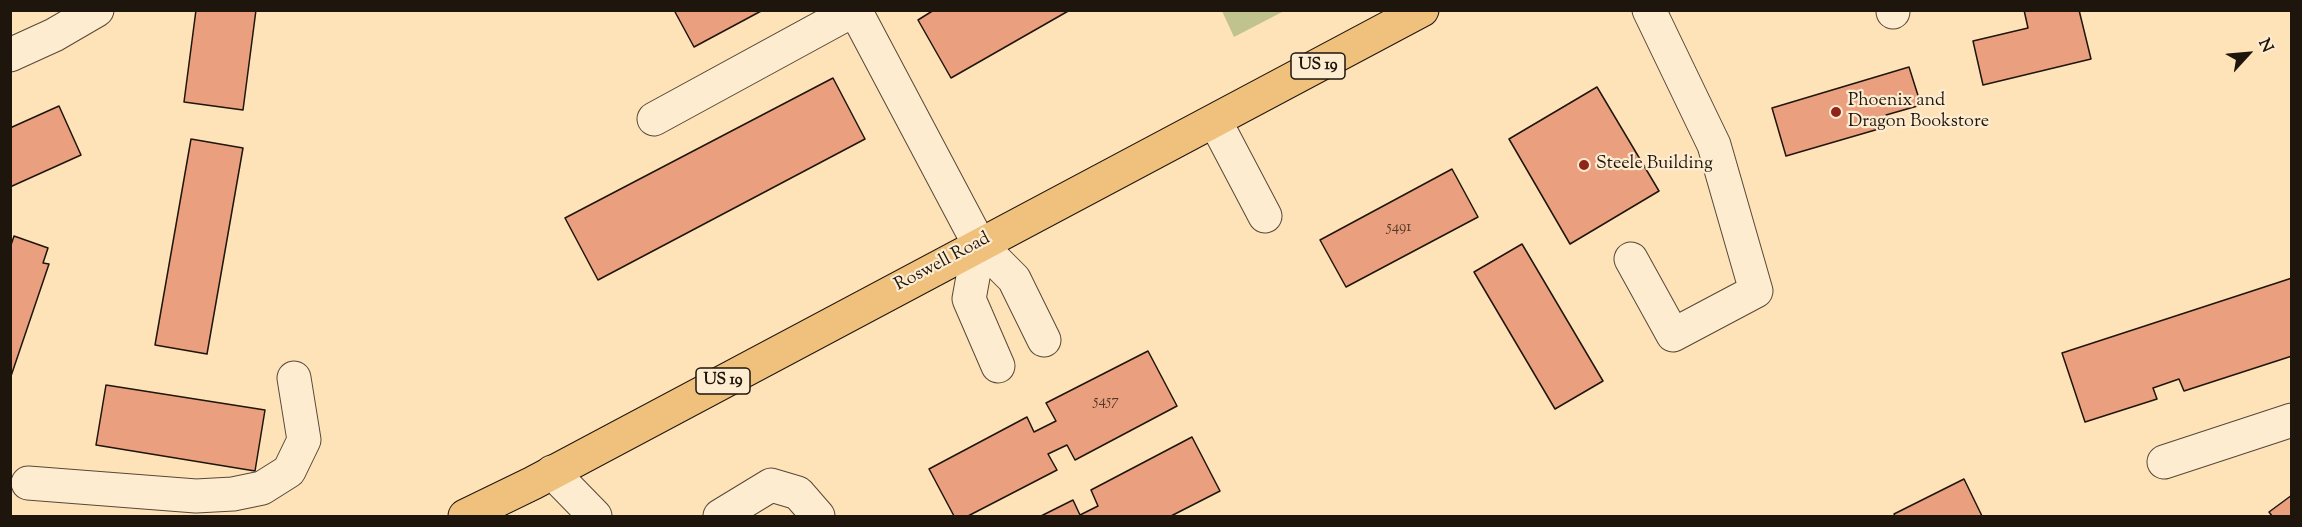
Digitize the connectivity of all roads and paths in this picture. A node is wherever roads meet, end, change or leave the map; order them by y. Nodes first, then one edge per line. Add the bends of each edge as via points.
1 (97, 10) edge
2 (854, 10) edge
3 (1422, 10) edge
4 (1649, 10) edge
5 (10, 55) edge
6 (654, 119) dead end
7 (1215, 121) junction
8 (1265, 216) dead end
9 (979, 244) junction
10 (1631, 259) dead end
11 (1044, 339) dead end
12 (998, 366) dead end
13 (294, 378) dead end
14 (2292, 420) edge
15 (2164, 462) dead end
16 (552, 472) junction
17 (28, 483) dead end
18 (465, 516) edge
19 (595, 516) edge
20 (720, 516) edge
21 (818, 516) edge

1 - 5 street
2 - 6 street
2 - 9 street
3 - 7 main road, Roswell Road / US 19
4 - 10 street via 1714,145 1756,291 1673,335
7 - 8 street
7 - 9 main road, Roswell Road / US 19
9 - 11 street via 1014,279
9 - 12 street via 969,299
9 - 16 main road, Roswell Road / US 19
13 - 17 street via 304,440 289,471 262,488 196,496
14 - 15 street
16 - 18 main road, Roswell Road / US 19
16 - 19 street
20 - 21 street via 771,485 798,493

